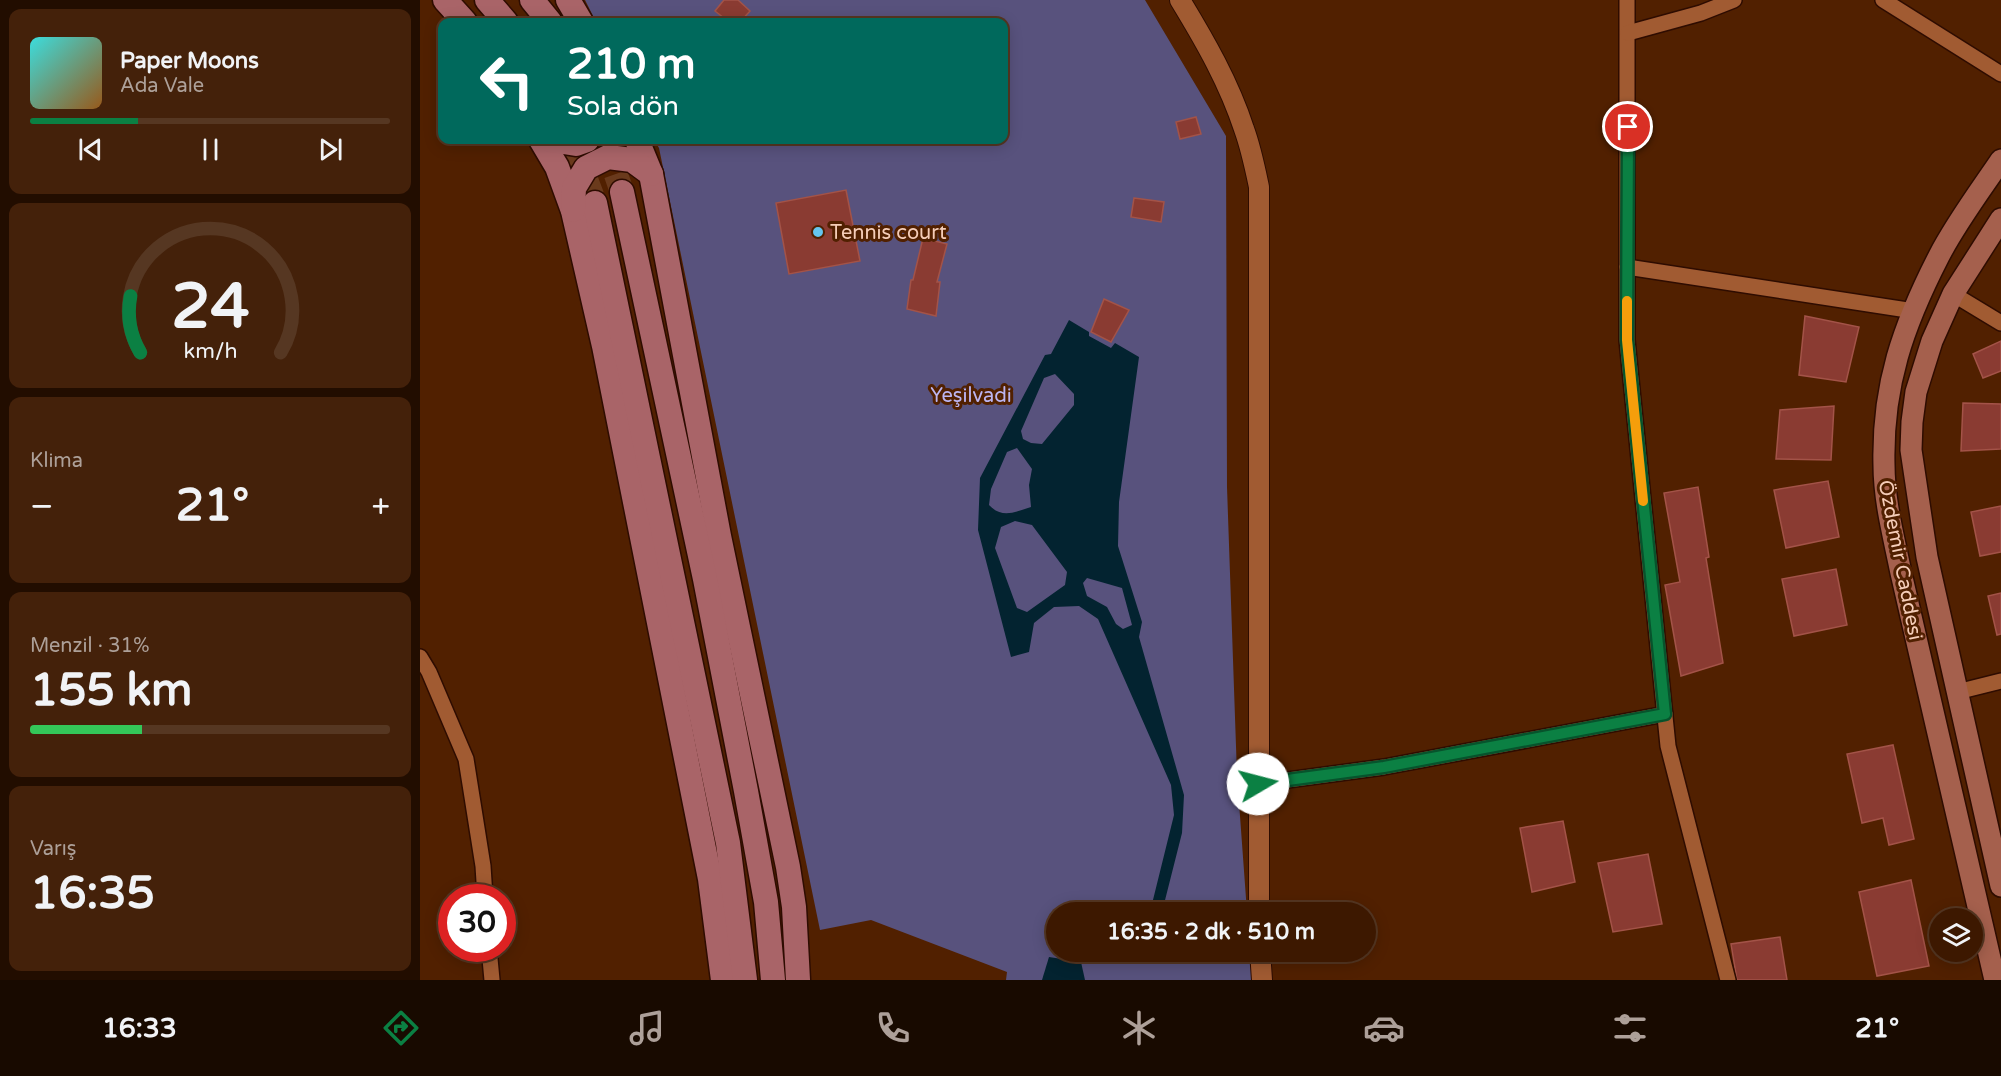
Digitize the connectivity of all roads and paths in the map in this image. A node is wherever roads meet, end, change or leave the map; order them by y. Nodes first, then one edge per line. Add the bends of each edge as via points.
1 (445, 0) edge
2 (487, 0) edge
3 (532, 0) edge
4 (568, 0) edge
5 (1180, 0) edge
6 (1627, 0) edge
7 (1734, 0) edge
8 (1883, 0) edge
9 (461, 18) edge
10 (503, 18) edge
11 (547, 18) edge
12 (578, 18) edge
13 (1628, 33) junction
14 (2001, 74) edge
15 (543, 144) edge
16 (640, 144) edge
17 (2001, 160) edge
18 (651, 174) junction
19 (622, 192) tunnel mouth
20 (595, 203) tunnel mouth
21 (573, 212) junction
22 (2001, 219) edge
23 (1627, 267) junction
24 (1953, 294) junction
25 (1914, 311) junction
26 (2001, 323) edge
27 (420, 657) edge
28 (2001, 681) edge
29 (1957, 692) junction
30 (1665, 714) junction
31 (1258, 784) junction
32 (484, 884) edge
33 (2001, 886) edge
34 (1259, 902) edge
35 (797, 945) junction
36 (490, 962) edge
37 (1261, 962) edge
38 (492, 980) edge
39 (723, 980) edge
40 (745, 980) edge
41 (773, 980) edge
42 (798, 980) edge
43 (811, 980) edge
44 (1262, 980) edge
45 (1728, 980) edge
46 (1995, 980) edge

1 - 9 main road
2 - 10 main road
3 - 11 main road
4 - 12 main road
5 - 31 street via 1199,31 1245,129 1259,187
6 - 13 street
7 - 13 street
8 - 14 street
13 - 23 street
15 - 21 main road
16 - 18 main road
17 - 25 main road, Özdemir Caddesi via 1940,254
18 - 21 main road via 632,160 608,157 586,168 574,188
18 - 35 main road via 786,856
19 - 41 main road via 705,579 766,902
20 - 40 main road via 728,843
21 - 39 main road via 604,346 707,867
22 - 24 main road, Özdemir Caddesi
23 - 25 street
23 - 30 street via 1627,340
24 - 26 street
24 - 29 main road, Özdemir Caddesi via 1923,367 1912,422 1911,450 1927,557
25 - 46 main road, Özdemir Caddesi via 1889,385 1884,424 1885,478 1901,573
27 - 32 street via 466,759
28 - 29 street
29 - 33 main road, Özdemir Caddesi
30 - 31 street via 1384,767
30 - 45 street via 1668,746
31 - 34 street
35 - 42 main road
35 - 43 main road
36 - 38 street
37 - 44 street

